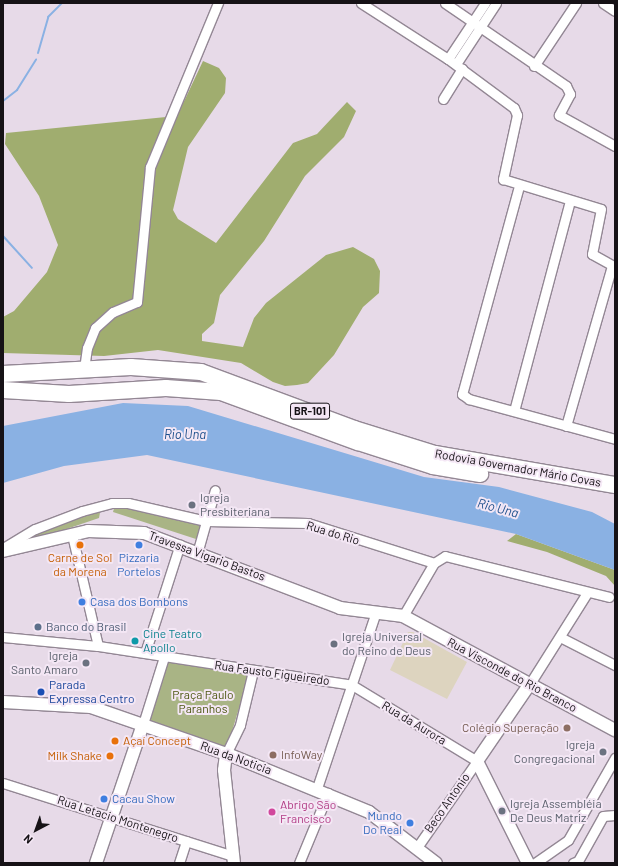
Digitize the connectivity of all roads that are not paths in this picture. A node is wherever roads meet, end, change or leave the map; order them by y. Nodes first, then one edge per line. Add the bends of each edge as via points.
1 (218, 3) edge
2 (361, 3) edge
3 (444, 3) edge
4 (486, 3) edge
5 (496, 3) edge
6 (576, 3) edge
7 (603, 3) edge
8 (615, 11) edge
9 (475, 26) junction
10 (455, 64) junction
11 (534, 66) junction
12 (443, 99) dead end
13 (615, 146) edge
14 (519, 186) junction
15 (570, 200) junction
16 (614, 267) edge
17 (84, 369) junction
18 (3, 374) edge
19 (3, 390) edge
20 (69, 394) junction
21 (3, 402) edge
22 (514, 411) junction
23 (566, 426) junction
24 (615, 439) edge
25 (615, 485) edge
26 (215, 490) dead end
27 (615, 496) edge
28 (206, 521) junction
29 (72, 535) junction
30 (180, 544) junction
31 (3, 549) edge
32 (198, 550) junction
33 (434, 563) junction
34 (271, 580) joint
35 (587, 593) junction
36 (609, 597) dead end
37 (376, 612) junction
38 (402, 616) junction
39 (3, 637) edge
40 (560, 637) junction
41 (98, 646) junction
42 (146, 653) junction
43 (164, 657) junction
44 (615, 665) edge
45 (253, 671) junction
46 (352, 685) junction
47 (529, 685) junction
48 (3, 702) edge
49 (143, 724) junction
50 (615, 730) edge
51 (226, 754) junction
52 (615, 758) edge
53 (477, 761) junction
54 (3, 783) edge
55 (316, 788) junction
56 (328, 793) junction
57 (615, 815) edge
58 (111, 816) junction
59 (186, 841) junction
60 (418, 846) junction
61 (233, 860) edge
62 (578, 862) edge
63 (96, 863) edge
64 (179, 863) edge
65 (299, 863) edge
66 (436, 863) edge
67 (528, 863) edge
68 (535, 863) edge

1 - 17 street via 150,167 136,302 113,312 95,328 87,348
2 - 10 street
3 - 9 street
4 - 9 street
5 - 9 street
6 - 11 street
7 - 8 street
9 - 10 street
9 - 11 street
10 - 12 street
10 - 14 street via 517,112 503,174 506,182
11 - 13 street via 571,91 559,112 562,118
14 - 15 street
14 - 22 street via 462,394 469,399
15 - 16 street via 601,209 592,254
15 - 22 street
16 - 23 street
17 - 18 highway, Rodovia Governador Mário Covas / BR-101
17 - 25 highway, Rodovia Governador Mário Covas / BR-101 via 131,366 201,372 354,429 435,454
19 - 20 highway, Rodovia Governador Mário Covas / BR-101
20 - 21 highway
20 - 27 highway, Rodovia Governador Mário Covas / BR-101 via 166,388 221,392 433,466
22 - 23 street
23 - 24 street
26 - 28 street
28 - 31 street, Rua do Rio via 128,503 112,503 35,529
28 - 32 street
28 - 33 street, Rua do Rio via 308,523
29 - 30 main road, Travessa Vigario Bastos via 121,529
29 - 31 main road, Travessa Vigario Bastos
29 - 41 street
30 - 32 main road, Travessa Vigario Bastos
30 - 42 street
32 - 34 main road, Travessa Vigario Bastos
33 - 35 street via 445,556
33 - 38 street
34 - 37 main road, Rua Visconde do Rio Branco via 340,608
35 - 36 street
35 - 40 street
37 - 38 main road, Rua Visconde do Rio Branco
37 - 46 street
38 - 47 main road, Rua Visconde do Rio Branco
39 - 41 street, Rua Fausto Figueiredo
40 - 44 street
40 - 47 street
41 - 42 street, Rua Fausto Figueiredo
42 - 43 street, Rua Fausto Figueiredo
43 - 45 street, Rua Fausto Figueiredo
43 - 49 street
45 - 46 street, Rua Fausto Figueiredo
45 - 51 street via 240,725
46 - 53 street, Rua da Aurora
46 - 55 street
47 - 50 main road, Rua Visconde do Rio Branco
47 - 53 main road
48 - 49 main road, Rua da Noticia via 91,707
49 - 51 main road, Rua da Noticia
49 - 58 main road
51 - 55 main road, Rua da Noticia
51 - 61 main road via 224,770
52 - 68 street via 568,840
53 - 60 street, Beco Antonio
53 - 67 main road
54 - 58 street, Rua Letacio Montenegro
55 - 56 main road, Rua da Noticia
56 - 60 main road, Rua da Noticia via 368,812
56 - 65 street
57 - 62 street via 603,816
58 - 59 street, Rua Letacio Montenegro
58 - 63 main road
59 - 61 street, Rua Letacio Montenegro
59 - 64 street
60 - 66 main road, Rua da Noticia

